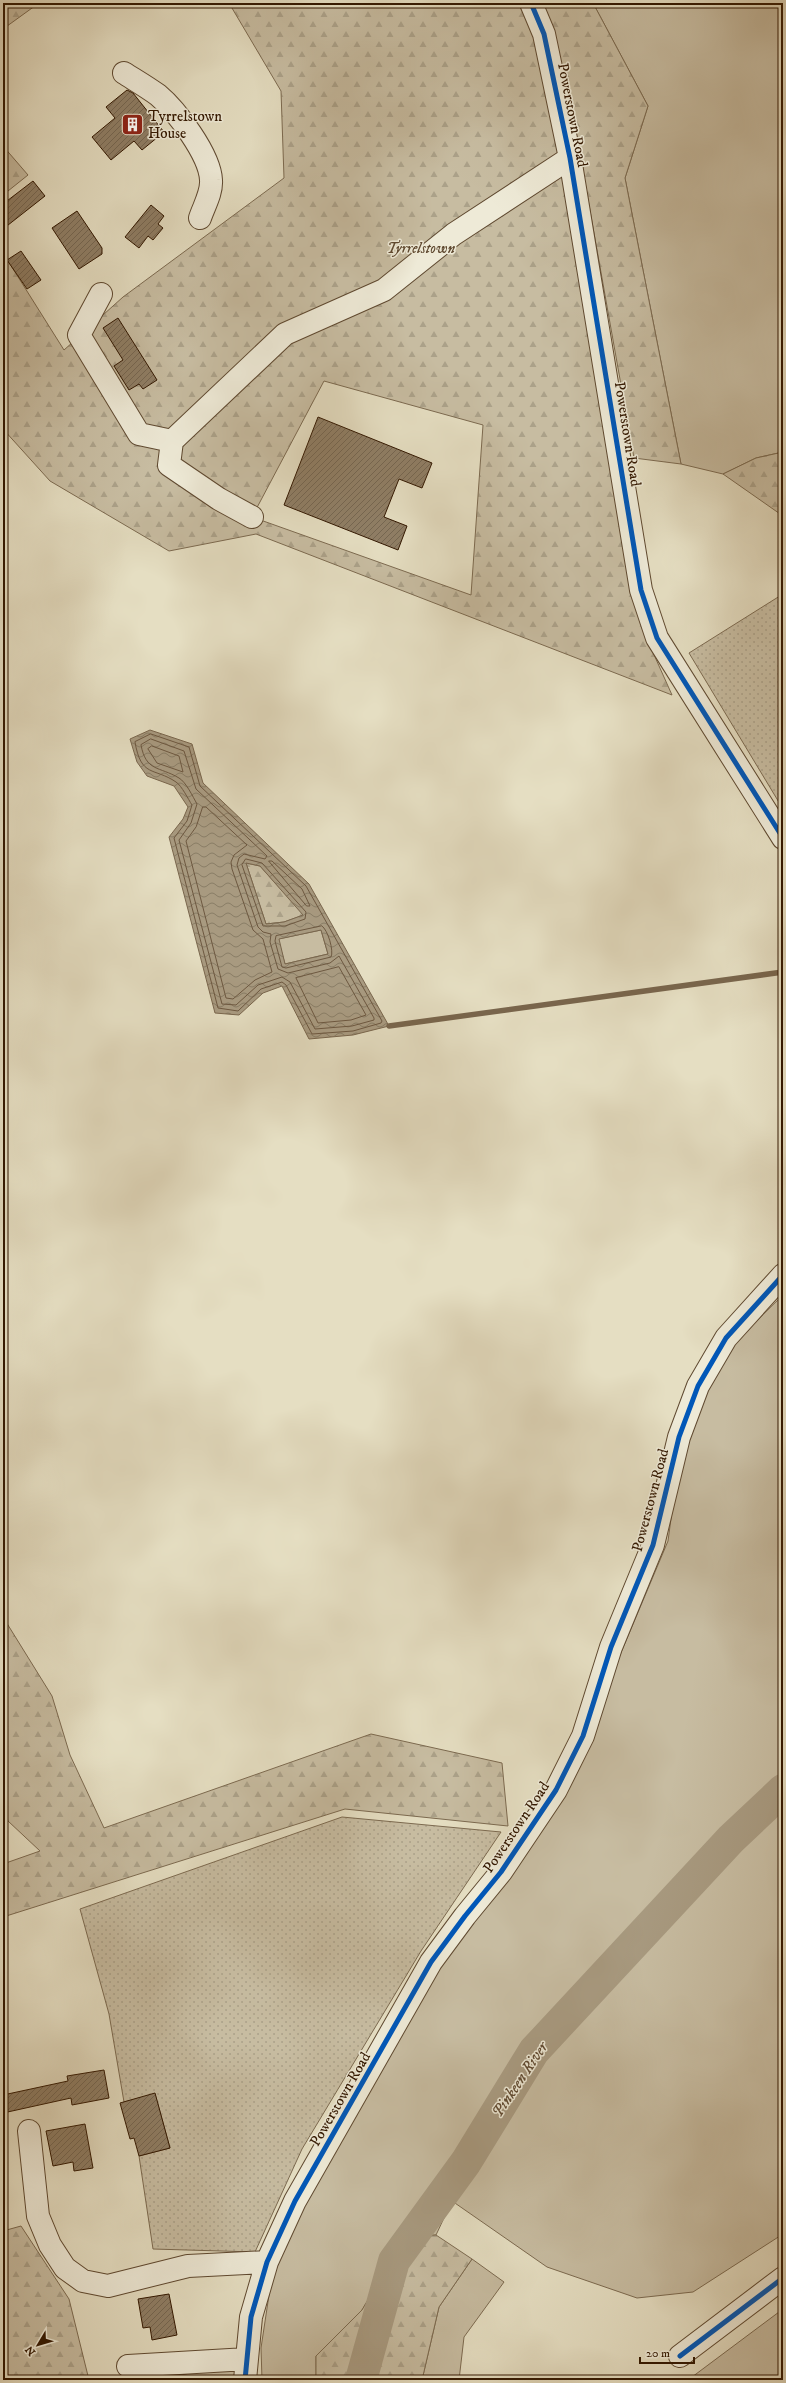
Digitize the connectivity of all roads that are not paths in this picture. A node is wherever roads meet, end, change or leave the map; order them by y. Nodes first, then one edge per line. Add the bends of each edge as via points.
1 (531, 3) edge
2 (124, 73) dead end
3 (570, 158) junction
4 (200, 218) dead end
5 (101, 294) dead end
6 (139, 434) junction
7 (172, 441) junction
8 (170, 465) junction
9 (252, 517) dead end
10 (776, 811) edge
11 (783, 838) edge
12 (783, 1275) edge
13 (29, 2131) dead end
14 (267, 2262) junction
15 (783, 2278) edge
16 (680, 2356) dead end
17 (128, 2366) dead end
18 (246, 2370) edge

1 - 3 street, Powerstown Road via 544,34
2 - 4 street via 158,95 202,152 211,180 209,195
3 - 7 street via 454,234 384,290 285,334
3 - 10 street, Powerstown Road via 641,590 657,638
5 - 6 street via 79,335
6 - 7 street
6 - 8 street
7 - 8 street
8 - 9 street via 219,499
10 - 11 street, Powerstown Road
12 - 14 street, Powerstown Road via 726,1338 698,1386 678,1437 653,1545 611,1647 582,1736 556,1790 501,1872 431,1962 295,2201
13 - 14 street via 38,2216 50,2245 66,2268 83,2281 108,2286 188,2266
14 - 18 street, Powerstown Road via 251,2316
15 - 16 street
17 - 18 street

